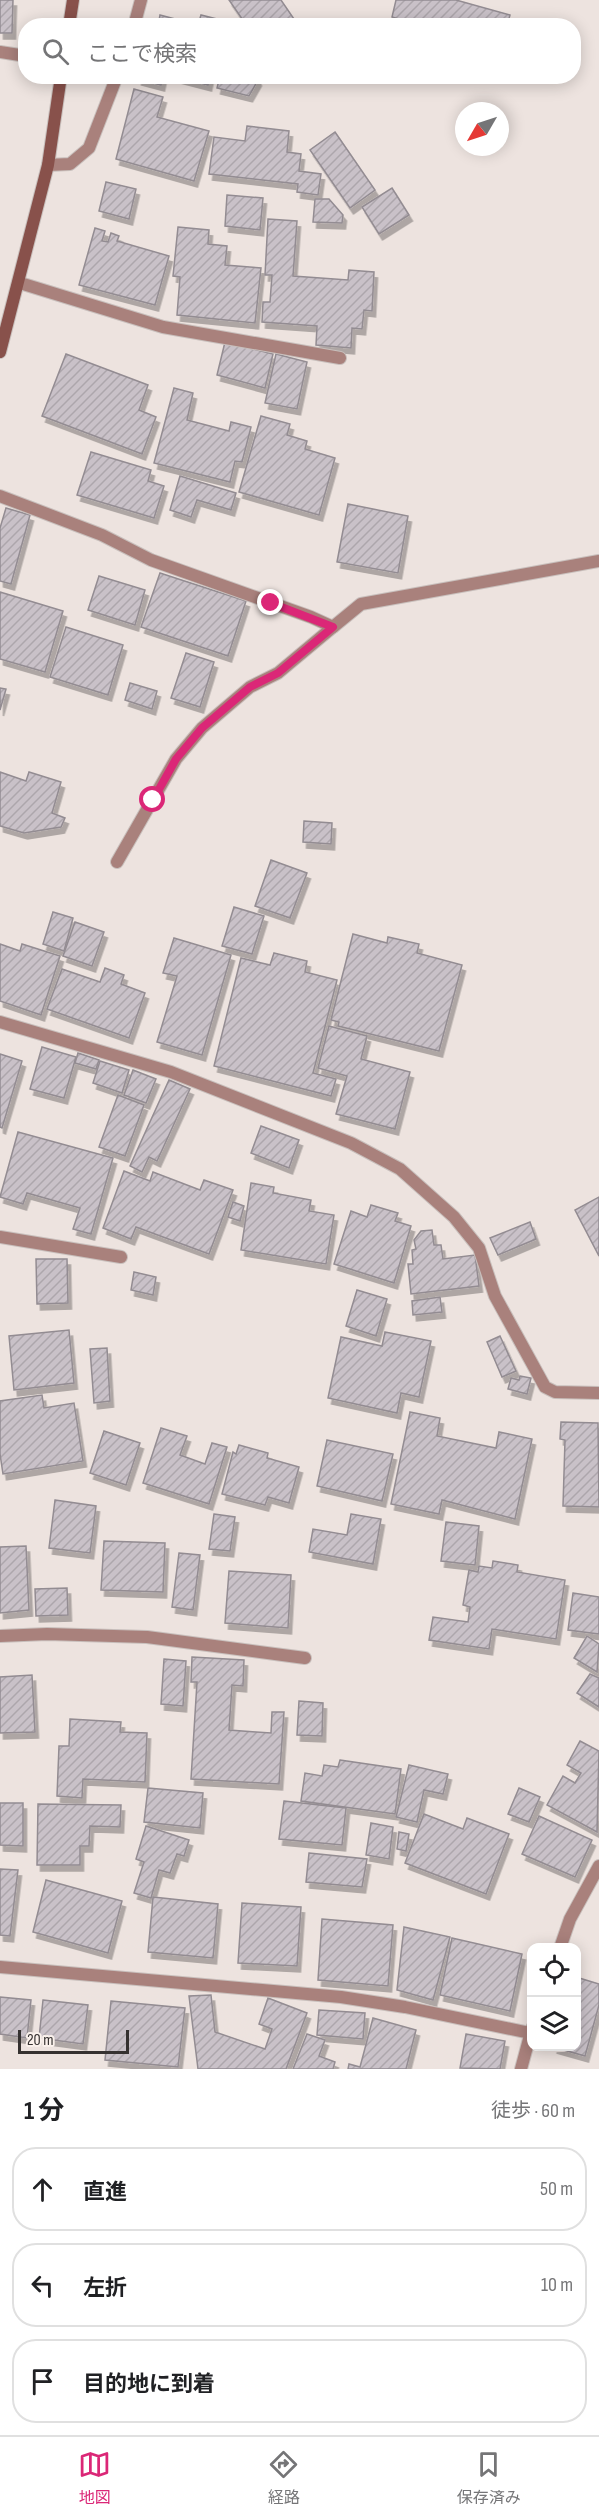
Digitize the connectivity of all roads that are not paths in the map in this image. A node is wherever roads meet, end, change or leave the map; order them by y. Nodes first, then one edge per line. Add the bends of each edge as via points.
1 (73, 0) edge
2 (141, 0) edge
3 (70, 18) edge
4 (136, 18) edge
5 (0, 52) edge
6 (18, 55) edge
7 (60, 84) edge
8 (111, 84) edge
9 (48, 165) junction
10 (20, 283) junction
11 (0, 352) edge
12 (340, 358) dead end
13 (0, 496) edge
14 (599, 561) edge
15 (333, 627) junction
16 (117, 862) dead end
17 (0, 1022) edge
18 (0, 1237) edge
19 (121, 1257) dead end
20 (599, 1393) edge
21 (0, 1636) edge
22 (305, 1658) dead end
23 (599, 1866) edge
24 (561, 1943) edge
25 (0, 1967) edge
26 (527, 2029) edge
27 (527, 2046) edge
28 (521, 2069) edge

1 - 3 main road
2 - 4 street
5 - 6 street
7 - 9 main road
8 - 9 street via 89,148 70,164
9 - 10 main road
10 - 11 main road
10 - 12 street via 163,327
13 - 15 street via 102,535 152,560
14 - 15 street via 361,604
15 - 16 street via 278,673 250,687 202,728 176,759
17 - 20 street via 171,1072 351,1143 400,1169 454,1216 479,1248 495,1296 545,1386 555,1392
18 - 19 street
21 - 22 street via 147,1637
23 - 24 street
25 - 26 street via 341,1997
27 - 28 street

